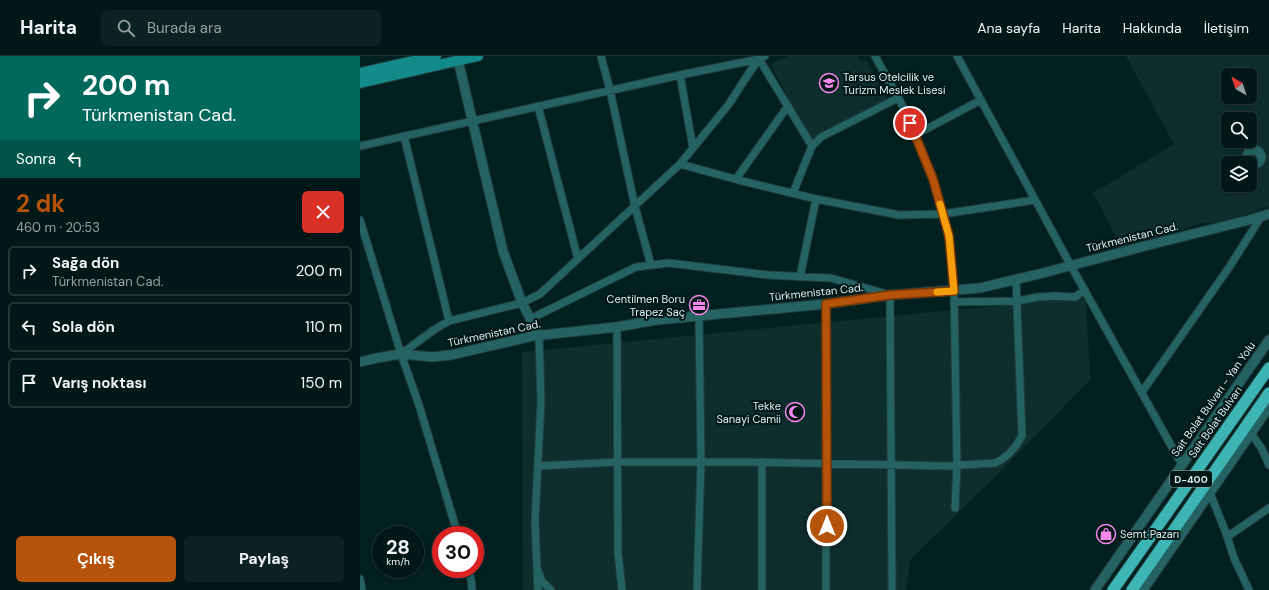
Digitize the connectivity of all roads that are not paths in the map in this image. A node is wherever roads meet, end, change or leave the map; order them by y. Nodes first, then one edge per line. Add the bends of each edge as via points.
1 (436, 56) edge
2 (478, 56) edge
3 (601, 56) edge
4 (875, 56) edge
5 (957, 56) edge
6 (762, 58) edge
7 (458, 60) junction
8 (360, 73) edge
9 (680, 75) junction
10 (360, 83) edge
11 (610, 90) junction
12 (898, 98) junction
13 (981, 100) junction
14 (538, 106) junction
15 (788, 106) junction
16 (472, 120) junction
17 (915, 135) junction
18 (404, 136) junction
19 (360, 146) edge
20 (812, 146) junction
21 (693, 148) junction
22 (680, 164) junction
23 (736, 179) junction
24 (793, 193) junction
25 (816, 199) junction
26 (1036, 200) junction
27 (635, 207) junction
28 (943, 214) junction
29 (1265, 216) edge
30 (360, 220) edge
31 (578, 259) junction
32 (651, 265) junction
33 (1071, 266) junction
34 (800, 277) junction
35 (1016, 280) junction
36 (1085, 290) junction
37 (954, 291) junction
38 (890, 295) junction
39 (954, 302) junction
40 (1017, 302) junction
41 (522, 303) junction
42 (826, 304) junction
43 (699, 316) junction
44 (530, 319) junction
45 (448, 322) junction
46 (617, 327) junction
47 (539, 335) junction
48 (1269, 340) edge
49 (401, 354) junction
50 (360, 362) edge
51 (1269, 368) edge
52 (1142, 392) junction
53 (1269, 393) edge
54 (1269, 407) edge
55 (1251, 433) junction
56 (617, 462) junction
57 (701, 462) junction
58 (762, 462) junction
59 (827, 464) junction
60 (892, 465) junction
61 (957, 465) junction
62 (1182, 465) junction
63 (1269, 465) edge
64 (538, 466) junction
65 (1210, 493) junction
66 (955, 508) dead end
67 (1269, 508) edge
68 (455, 526) edge
69 (1227, 537) junction
70 (537, 568) junction
71 (471, 578) edge
72 (360, 579) edge
73 (361, 590) edge
74 (472, 590) edge
75 (538, 590) edge
76 (551, 590) edge
77 (622, 590) edge
78 (697, 590) edge
79 (762, 590) edge
80 (826, 590) edge
81 (892, 590) edge
82 (1095, 590) edge
83 (1113, 590) edge
84 (1132, 590) edge
85 (1143, 590) edge
86 (1249, 590) edge

1 - 8 main road
2 - 7 main road
3 - 11 street
4 - 12 street
5 - 13 street
6 - 9 street
6 - 15 street
6 - 21 street
7 - 10 main road
7 - 16 street
9 - 11 street
9 - 21 street
11 - 14 street
11 - 27 street
12 - 17 street
12 - 20 street via 821,138
13 - 17 street
13 - 26 street
14 - 16 street
14 - 31 street
15 - 20 street
15 - 23 street
16 - 18 street
16 - 41 street via 503,251
17 - 28 street via 933,179
18 - 19 street
18 - 45 street
20 - 24 street
21 - 22 street
22 - 23 street
22 - 27 street
23 - 24 street
24 - 25 street
25 - 28 street via 899,215
25 - 34 street
26 - 28 street
26 - 33 street
27 - 31 street
27 - 32 street
28 - 37 street via 949,236
29 - 33 street, Türkmenistan Cad.
29 - 52 street
30 - 49 street
31 - 41 street via 540,294
32 - 34 street via 669,263
32 - 44 street via 636,267
33 - 35 street, Türkmenistan Cad.
33 - 36 street
34 - 38 street via 831,278
35 - 37 street, Türkmenistan Cad.
35 - 40 street
36 - 40 street via 1075,297 1038,297
36 - 52 street
37 - 38 street, Türkmenistan Cad.
37 - 39 street
38 - 42 street, Türkmenistan Cad.
38 - 60 street
39 - 40 street
39 - 61 street
40 - 61 street via 1022,436 1017,446 1002,460 995,463
41 - 44 street
41 - 45 street
42 - 43 street, Türkmenistan Cad.
42 - 59 street
43 - 46 street, Türkmenistan Cad.
43 - 57 street
44 - 47 street
45 - 49 street
46 - 47 street, Türkmenistan Cad.
46 - 56 street
47 - 49 street, Türkmenistan Cad. via 451,355 432,357
47 - 64 street via 541,401
48 - 62 street, Sait Bolat Bulvarı - Yan Yolu
49 - 50 street, Türkmenistan Cad.
49 - 68 street
51 - 83 highway, Sait Bolat Bulvarı / D-400
52 - 62 street
53 - 84 highway, D-400
54 - 55 street
55 - 63 street
55 - 65 street
56 - 57 street
56 - 64 street
56 - 77 street via 618,553
57 - 58 street
57 - 78 street
58 - 59 street
58 - 79 street
59 - 60 street
59 - 80 street
60 - 61 street
60 - 81 street
61 - 66 street
62 - 82 street, Sait Bolat Bulvarı - Yan Yolu
64 - 70 street via 535,522
65 - 69 street
65 - 85 street
67 - 69 street
69 - 86 street
70 - 75 street
70 - 76 street via 542,581
71 - 74 street
72 - 73 street

